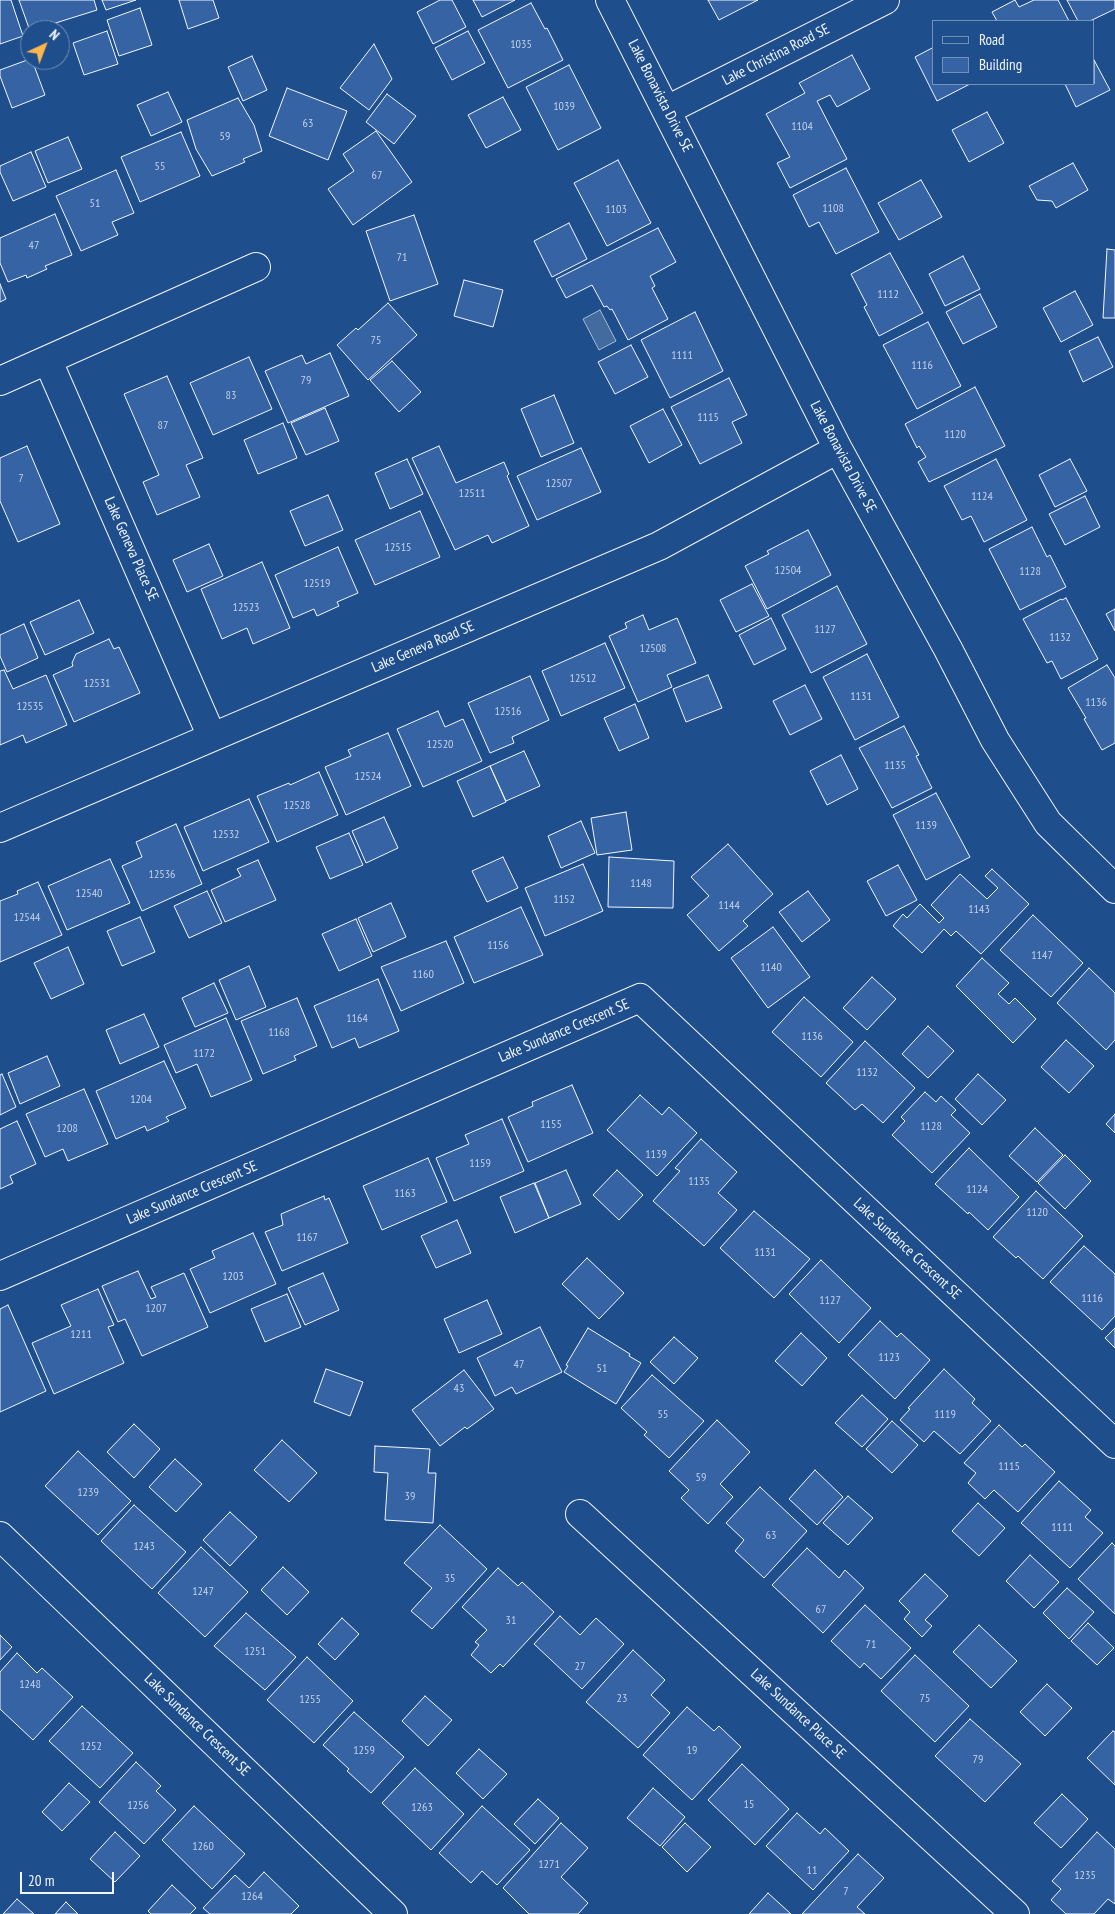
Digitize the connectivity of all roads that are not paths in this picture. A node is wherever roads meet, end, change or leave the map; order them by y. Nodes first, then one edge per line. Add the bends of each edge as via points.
1 (610, 0) edge
2 (885, 0) edge
3 (667, 110) junction
4 (256, 267) dead end
5 (48, 361) junction
6 (0, 381) edge
7 (838, 449) junction
8 (212, 737) junction
9 (0, 828) edge
10 (1115, 889) edge
11 (0, 1276) edge
12 (1115, 1444) edge
13 (580, 1514) dead end
14 (0, 1536) edge
15 (393, 1914) edge
16 (1015, 1914) edge

1 - 3 street, Lake Bonavista Drive SE
2 - 3 street, Lake Christina Road SE
3 - 7 street, Lake Bonavista Drive SE
4 - 5 street
5 - 6 street
5 - 8 street, Lake Geneva Place SE
7 - 8 street, Lake Geneva Road SE via 659,546
7 - 10 street, Lake Bonavista Drive SE via 1000,748 1048,824
8 - 9 street, Lake Geneva Road SE
11 - 12 street, Lake Sundance Crescent SE via 640,998
13 - 16 street, Lake Sundance Place SE
14 - 15 street, Lake Sundance Crescent SE

